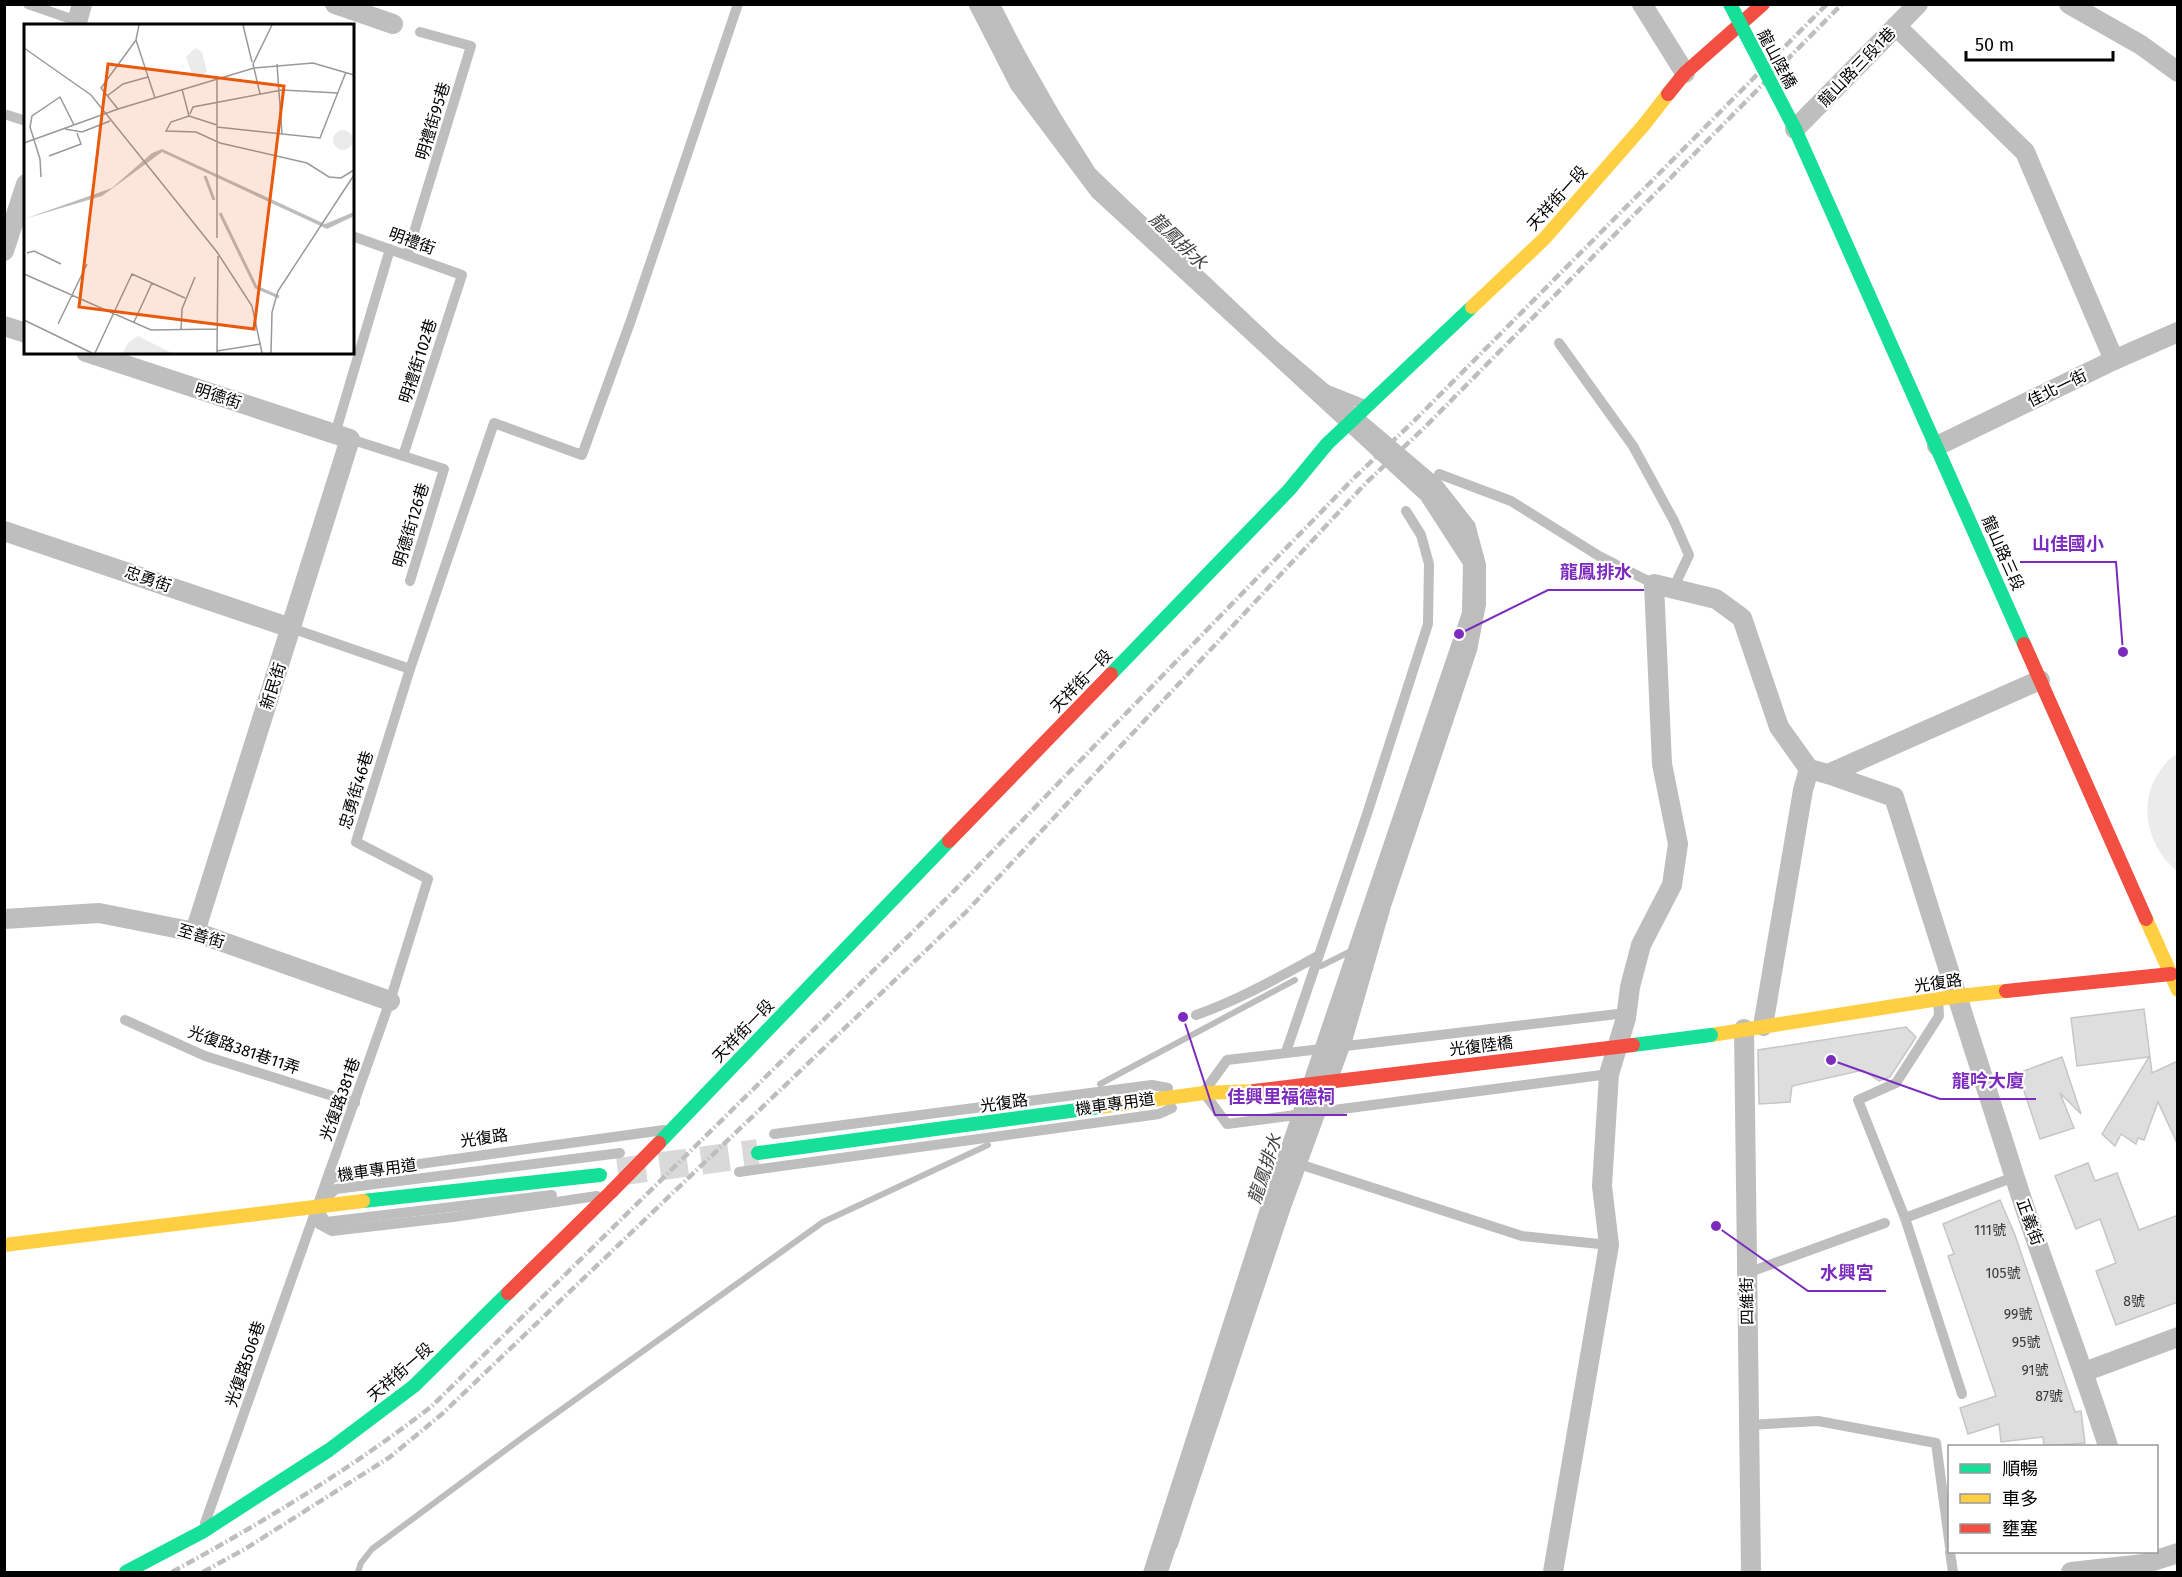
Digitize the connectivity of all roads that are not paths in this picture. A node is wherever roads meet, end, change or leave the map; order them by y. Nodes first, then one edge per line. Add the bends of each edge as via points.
1 (28, 4) edge
2 (335, 4) edge
3 (738, 4) edge
4 (992, 4) edge
5 (1642, 4) edge
6 (1730, 4) edge
7 (1763, 4) edge
8 (1918, 4) edge
9 (2069, 4) edge
10 (78, 17) edge
11 (393, 24) dead end
12 (1896, 26) junction
13 (420, 32) dead end
14 (2178, 72) edge
15 (1685, 73) junction
16 (4, 114) edge
17 (24, 120) edge
18 (1796, 129) junction
19 (24, 190) edge
20 (354, 237) edge
21 (390, 249) junction
22 (4, 251) edge
23 (407, 255) junction
24 (462, 275) joint
25 (4, 326) edge
26 (24, 332) edge
27 (2178, 332) edge
28 (1559, 343) dead end
29 (92, 354) edge
30 (2114, 360) junction
31 (1368, 406) junction
32 (342, 436) junction
33 (1937, 446) junction
34 (403, 456) junction
35 (1439, 474) dead end
36 (1406, 511) dead end
37 (4, 531) edge
38 (410, 581) dead end
39 (1663, 586) junction
40 (291, 628) junction
41 (410, 669) junction
42 (2040, 680) junction
43 (1818, 771) junction
44 (4, 919) edge
45 (195, 932) junction
46 (1318, 956) junction
47 (2170, 974) junction
48 (2178, 990) edge
49 (1958, 996) junction
50 (1938, 999) junction
51 (390, 1001) junction
52 (1626, 1014) junction
53 (1196, 1015) dead end
54 (125, 1020) dead end
55 (1753, 1028) junction
56 (1712, 1035) joint
57 (1286, 1052) junction
58 (1609, 1074) junction
59 (1254, 1091) joint
60 (1204, 1093) junction
61 (355, 1103) junction
62 (673, 1128) junction
63 (774, 1134) dead end
64 (758, 1153) tunnel mouth
65 (620, 1154) dead end
66 (739, 1172) dead end
67 (600, 1174) dead end
68 (2014, 1177) junction
69 (587, 1191) dead end
70 (611, 1192) junction
71 (316, 1206) junction
72 (1905, 1218) junction
73 (1885, 1223) dead end
74 (4, 1245) edge
75 (1609, 1245) junction
76 (1747, 1274) junction
77 (2178, 1338) edge
78 (2084, 1372) junction
79 (1962, 1394) dead end
80 (1749, 1425) junction
81 (2108, 1445) edge
82 (202, 1532) junction
83 (1948, 1532) edge
84 (1950, 1553) edge
85 (2178, 1553) edge
86 (2143, 1562) edge
87 (126, 1572) edge
88 (1163, 1572) edge
89 (1553, 1572) edge
90 (1751, 1572) edge
91 (1953, 1572) edge
92 (2071, 1572) edge

1 - 10 lane
2 - 11 street
3 - 41 lane via 582,455 494,423
4 - 31 lane via 1084,165 1282,357 1325,389
5 - 15 street
6 - 18 street, 龍山陸橋, bridge
7 - 15 street, 天祥街一段
8 - 12 street, 龍山路三段1巷
9 - 14 street via 2141,45
12 - 18 street, 龍山路三段1巷
12 - 30 street via 2025,152
13 - 23 lane, 明禮街95巷 via 471,46
15 - 31 street, 天祥街一段 via 1544,239
16 - 17 lane
18 - 33 street, 龍山路三段
19 - 22 street
20 - 21 lane, 明禮街
21 - 23 lane, 明禮街
21 - 32 lane
23 - 24 lane, 明禮街
24 - 34 lane, 明禮街102巷
25 - 26 street
27 - 30 street, 佳北一街
28 - 39 lane via 1633,446 1689,555
29 - 32 street, 明德街
30 - 33 street, 佳北一街
31 - 62 street, 天祥街一段 via 1327,444 1289,490
32 - 34 lane, 明德街126巷
32 - 40 street, 新民街
33 - 42 street, 龍山路三段
34 - 38 lane, 明德街126巷 via 444,469
35 - 39 lane via 1511,501 1599,556
36 - 46 lane via 1421,535 1429,564 1428,624
37 - 40 street, 忠勇街
39 - 43 street via 1716,598 1742,618 1779,727
39 - 52 street via 1662,764 1678,844 1672,885 1641,945
40 - 41 lane
40 - 45 street, 新民街
41 - 51 lane, 忠勇街46巷 via 356,842 428,879
42 - 43 street
42 - 47 street, 龍山路三段
43 - 49 street, 正義街 via 1894,797
43 - 55 street, 四維街 via 1803,790
44 - 45 street, 至善街 via 99,913
45 - 51 street, 至善街
46 - 53 lane
46 - 57 lane
47 - 48 street, 龍山路三段
47 - 49 street, 光復路
49 - 50 street, 光復路
49 - 68 street, 正義街
50 - 55 street, 光復路
50 - 72 lane via 1939,1016 1896,1083 1858,1100
51 - 61 lane, 光復路381巷
52 - 57 lane
52 - 58 street
54 - 61 lane, 光復路381巷11弄 via 206,1056
55 - 56 street, 光復路
55 - 76 street, 四維街
56 - 59 street, 光復陸橋, bridge
57 - 60 lane via 1227,1060
58 - 60 lane via 1227,1124
58 - 75 street via 1602,1186
59 - 60 street, 光復路
60 - 63 lane, 機車專用道 via 1152,1085
60 - 64 street, 光復路
60 - 66 lane, 機車專用道 via 1159,1114
61 - 71 lane, 光復路381巷
62 - 70 street, 天祥街一段, bridge
62 - 71 lane, 光復路 via 340,1175 331,1179
65 - 71 lane, 機車專用道 via 336,1189
67 - 71 street
68 - 72 lane
68 - 78 street, 正義街
69 - 71 lane via 326,1222
70 - 71 lane via 332,1231 319,1224
70 - 82 street, 天祥街一段 via 414,1386 329,1450
71 - 74 street
71 - 82 lane, 光復路506巷
72 - 79 lane
73 - 76 lane
75 - 88 lane via 1522,1236 1299,1164
75 - 89 street
76 - 80 street, 四維街
77 - 78 street
78 - 81 street, 正義街
80 - 83 lane via 1818,1421 1936,1443
80 - 90 street, 四維街
82 - 87 street, 天祥街一段
84 - 91 lane
85 - 86 street
86 - 92 street

